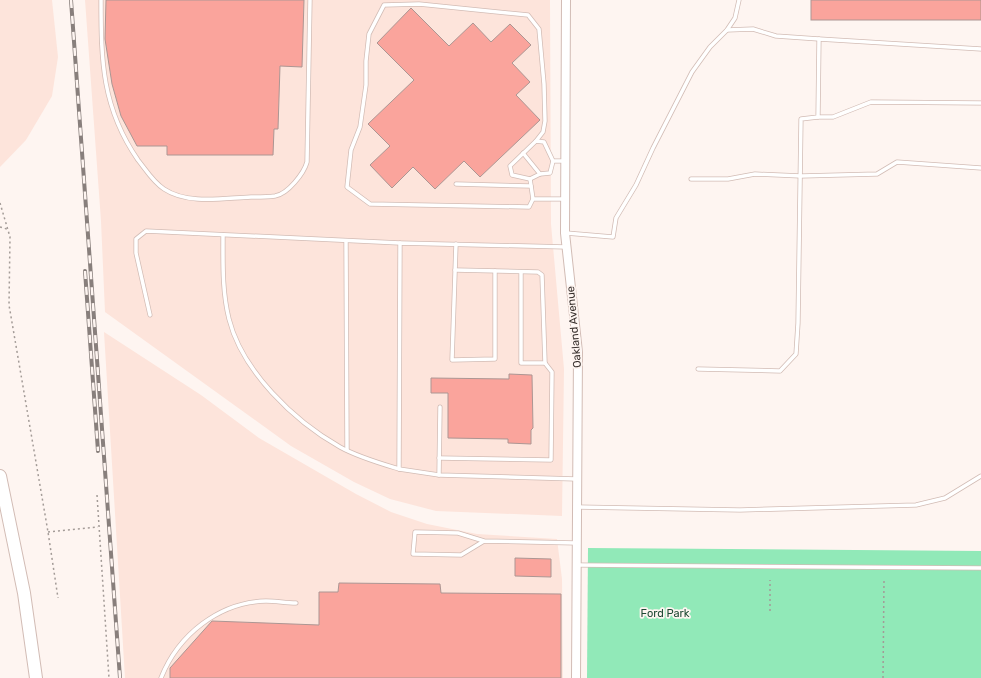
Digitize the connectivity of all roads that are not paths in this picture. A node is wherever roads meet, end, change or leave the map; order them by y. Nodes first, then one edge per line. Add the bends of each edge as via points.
1 (101, 0) edge
2 (310, 0) edge
3 (566, 0) edge
4 (740, 0) edge
5 (727, 30) junction
6 (819, 39) junction
7 (981, 49) edge
8 (981, 103) edge
9 (818, 118) junction
10 (536, 141) junction
11 (524, 153) junction
12 (553, 161) junction
13 (564, 161) junction
14 (981, 168) edge
15 (540, 174) junction
16 (801, 176) junction
17 (530, 179) junction
18 (691, 179) dead end
19 (456, 184) dead end
20 (531, 186) junction
21 (533, 199) junction
22 (565, 199) junction
23 (565, 233) junction
24 (223, 235) junction
25 (346, 241) junction
26 (400, 243) junction
27 (456, 244) junction
28 (566, 247) junction
29 (455, 270) junction
30 (495, 271) junction
31 (521, 272) junction
32 (150, 315) dead end
33 (545, 363) junction
34 (698, 369) dead end
35 (440, 407) dead end
36 (347, 450) junction
37 (439, 458) junction
38 (399, 469) junction
39 (439, 475) junction
40 (0, 476) edge
41 (981, 476) edge
42 (576, 479) junction
43 (576, 507) junction
44 (484, 541) junction
45 (576, 543) junction
46 (576, 565) junction
47 (981, 568) edge
48 (296, 603) dead end
49 (36, 678) edge
50 (161, 678) edge
51 (576, 678) edge

1 - 2 lane via 103,72 114,112 127,143 150,176 165,190 195,199 277,196 296,182 304,172 307,162
3 - 13 street, Oakland Avenue
4 - 5 lane via 735,18
5 - 6 lane via 753,29 776,36
5 - 23 lane via 710,47 692,72 636,185 616,218 613,237
6 - 7 lane
6 - 9 lane
8 - 9 lane via 871,102 833,117
9 - 16 lane via 802,119
10 - 11 lane
10 - 12 lane via 544,142
10 - 21 lane via 544,132 544,84 539,29 528,15 419,4 384,6 369,34 360,127 351,150 347,187 370,204 529,207
11 - 15 lane
11 - 17 lane via 510,166 512,175
12 - 13 lane
12 - 15 lane via 550,173
13 - 22 street, Oakland Avenue
14 - 16 lane via 897,162 877,174
15 - 17 lane
16 - 18 lane via 755,174 728,180
16 - 34 lane via 796,354 780,371
17 - 20 lane
19 - 20 lane
20 - 21 lane
21 - 22 lane
22 - 23 street, Oakland Avenue
23 - 28 street, Oakland Avenue
24 - 25 lane
24 - 32 lane via 146,231 136,239 136,252
24 - 36 lane via 223,288 229,320 240,348 259,376 282,402 311,429
25 - 26 lane
25 - 36 lane
26 - 27 lane
26 - 38 lane
27 - 28 lane
27 - 29 lane
28 - 42 street, Oakland Avenue via 578,352
29 - 30 lane
29 - 30 lane via 452,360 495,359
30 - 31 lane
31 - 33 lane via 538,272 543,279
31 - 33 lane via 521,363
33 - 37 lane via 552,372 551,460
35 - 37 lane
36 - 38 lane via 368,460
37 - 39 lane
38 - 39 lane
39 - 42 lane
40 - 49 highway via 24,593
41 - 43 lane via 945,498 916,505 740,510
42 - 43 street, Oakland Avenue
43 - 45 street, Oakland Avenue
44 - 44 lane via 460,555 413,554 415,532 458,533
44 - 45 lane
45 - 46 street, Oakland Avenue
46 - 47 lane
46 - 51 street, Oakland Avenue
48 - 50 lane via 250,602 234,606 208,619 170,658

